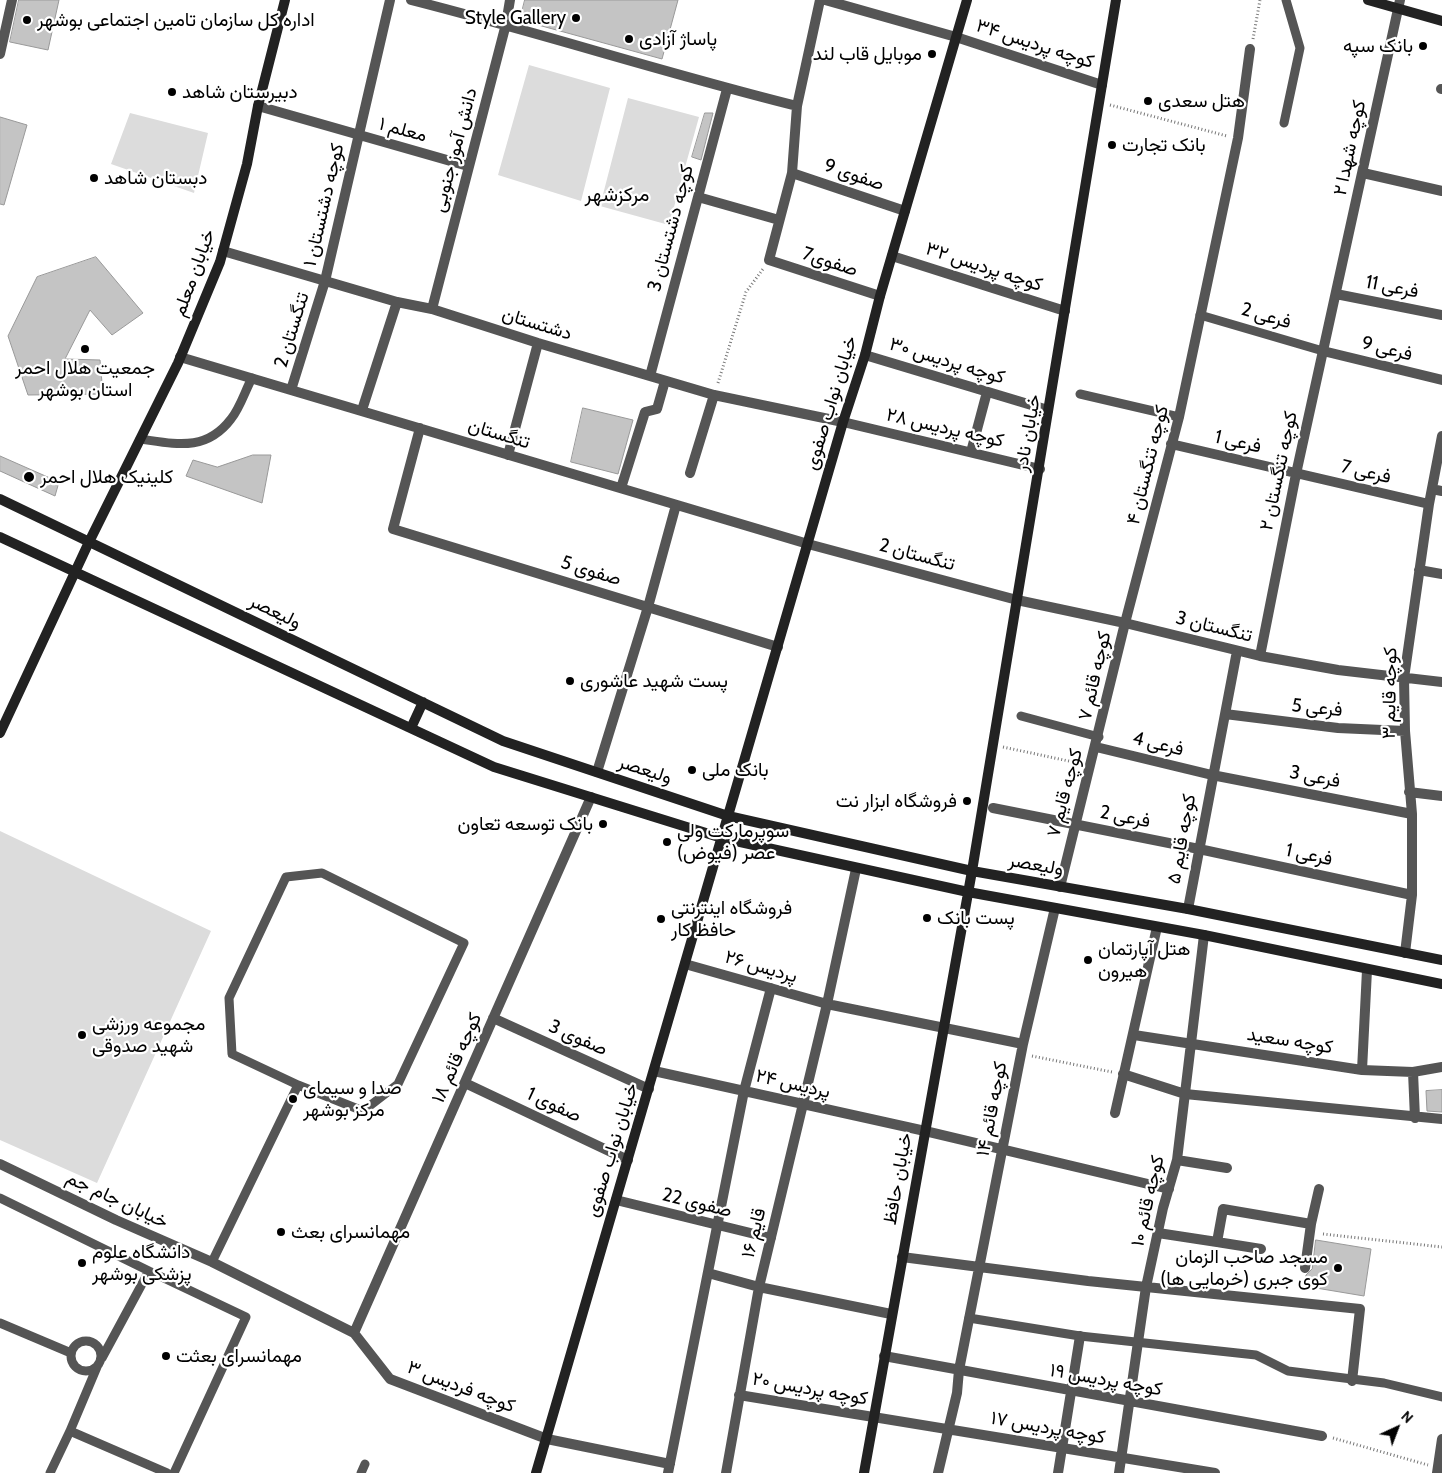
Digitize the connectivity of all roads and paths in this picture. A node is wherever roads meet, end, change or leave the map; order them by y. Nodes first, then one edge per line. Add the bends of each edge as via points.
1 (12, 0) edge
2 (285, 0) edge
3 (390, 0) edge
4 (411, 0) edge
5 (510, 0) edge
6 (820, 0) edge
7 (825, 0) edge
8 (967, 0) edge
9 (1116, 0) edge
10 (1260, 0) edge
11 (1286, 0) edge
12 (1368, 0) edge
13 (1398, 4) edge
14 (1442, 21) edge
15 (506, 24) junction
16 (956, 36) junction
17 (1250, 49) joint
18 (0, 54) edge
19 (1102, 85) junction
20 (728, 89) junction
21 (1100, 102) junction
22 (258, 106) junction
23 (798, 106) junction
24 (1284, 123) dead end
25 (358, 136) junction
26 (1238, 138) junction
27 (468, 166) junction
28 (792, 173) junction
29 (1364, 173) junction
30 (1442, 191) edge
31 (698, 197) junction
32 (905, 211) junction
33 (779, 220) junction
34 (223, 251) junction
35 (892, 256) junction
36 (769, 260) junction
37 (325, 281) junction
38 (1336, 294) junction
39 (880, 296) junction
40 (397, 302) junction
41 (432, 309) junction
42 (1065, 311) junction
43 (1200, 315) junction
44 (1442, 315) edge
45 (538, 343) junction
46 (1323, 351) junction
47 (865, 355) junction
48 (180, 357) junction
49 (650, 376) junction
50 (252, 378) junction
51 (1442, 380) edge
52 (665, 381) junction
53 (291, 390) junction
54 (987, 392) junction
55 (1080, 394) dead end
56 (714, 395) junction
57 (362, 410) junction
58 (1048, 410) junction
59 (1179, 417) junction
60 (843, 422) junction
61 (420, 428) junction
62 (1442, 436) edge
63 (140, 439) junction
64 (1171, 444) junction
65 (971, 452) junction
66 (508, 455) junction
67 (1040, 469) junction
68 (690, 473) dead end
69 (1296, 474) junction
70 (621, 488) junction
71 (1437, 490) edge
72 (0, 500) edge
73 (1429, 504) junction
74 (676, 505) junction
75 (0, 537) edge
76 (90, 542) junction
77 (808, 544) junction
78 (1419, 570) junction
79 (77, 571) junction
80 (1442, 574) edge
81 (1017, 600) junction
82 (648, 607) junction
83 (1125, 623) junction
84 (778, 646) junction
85 (1237, 651) junction
86 (1260, 656) junction
87 (1404, 678) junction
88 (1442, 682) edge
89 (423, 702) junction
90 (1226, 714) junction
91 (1021, 716) dead end
92 (411, 728) junction
93 (1405, 731) junction
94 (0, 733) edge
95 (1097, 742) junction
96 (993, 745) junction
97 (1090, 766) junction
98 (597, 772) junction
99 (1212, 775) junction
100 (1409, 792) junction
101 (1442, 796) edge
102 (591, 797) junction
103 (993, 808) dead end
104 (1412, 814) junction
105 (728, 816) junction
106 (1074, 824) junction
107 (722, 838) junction
108 (1199, 849) junction
109 (856, 869) junction
110 (972, 871) junction
111 (1060, 887) junction
112 (968, 892) junction
113 (1412, 895) junction
114 (1055, 908) junction
115 (1188, 909) junction
116 (1157, 927) junction
117 (1204, 936) junction
118 (1405, 952) junction
119 (1442, 960) edge
120 (685, 964) junction
121 (1367, 970) junction
122 (1442, 984) edge
123 (771, 988) junction
124 (827, 1004) junction
125 (494, 1018) junction
126 (943, 1028) junction
127 (1134, 1035) junction
128 (1192, 1043) junction
129 (1022, 1049) junction
130 (1442, 1067) edge
131 (1362, 1070) junction
132 (654, 1071) junction
133 (1413, 1072) junction
134 (1122, 1074) junction
135 (465, 1083) junction
136 (298, 1085) junction
137 (649, 1089) junction
138 (744, 1091) junction
139 (1185, 1094) junction
140 (803, 1105) junction
141 (1115, 1113) dead end
142 (1415, 1118) junction
143 (1442, 1119) edge
144 (925, 1130) junction
145 (1002, 1150) junction
146 (628, 1160) junction
147 (1176, 1160) junction
148 (0, 1164) edge
149 (1227, 1168) dead end
150 (1169, 1189) junction
151 (1319, 1190) dead end
152 (0, 1198) edge
153 (616, 1200) junction
154 (718, 1226) junction
155 (1310, 1228) junction
156 (1158, 1234) junction
157 (771, 1238) junction
158 (1217, 1242) junction
159 (1442, 1247) edge
160 (1261, 1249) dead end
161 (902, 1258) junction
162 (212, 1262) junction
163 (979, 1268) junction
164 (1305, 1268) dead end
165 (149, 1271) junction
166 (708, 1274) junction
167 (1146, 1286) junction
168 (759, 1287) junction
169 (891, 1314) junction
170 (969, 1318) junction
171 (0, 1323) edge
172 (354, 1333) junction
173 (1080, 1336) junction
174 (1139, 1343) junction
175 (71, 1353) junction
176 (884, 1356) junction
177 (99, 1362) junction
178 (959, 1370) junction
179 (1352, 1381) junction
180 (1072, 1391) junction
181 (739, 1395) junction
182 (1442, 1397) edge
183 (1130, 1402) junction
184 (874, 1418) junction
185 (948, 1428) junction
186 (70, 1431) junction
187 (1322, 1436) joint
188 (547, 1438) junction
189 (1442, 1439) edge
190 (1062, 1448) junction
191 (1121, 1458) junction
192 (669, 1468) edge
193 (1437, 1471) edge
194 (50, 1473) edge
195 (167, 1473) edge
196 (174, 1473) edge
197 (536, 1473) edge
198 (726, 1473) edge
199 (864, 1473) edge
200 (938, 1473) edge
201 (1058, 1473) edge
202 (1119, 1473) edge
203 (1215, 1473) edge

1 - 18 street
2 - 22 street, خیابان معلم
3 - 25 street, کوچه دشتستان ۱
4 - 15 street
5 - 15 street, دانش آموز جنوبی
6 - 23 street
7 - 16 street, کوچه پردیس ۳۴
8 - 16 street, خیابان نواب صفوی
9 - 19 street, خیابان نادر
10 - 17 path
11 - 24 lane via 1300,48
12 - 13 street
13 - 14 street
13 - 29 street, کوچه شهدا ۲
15 - 20 street
15 - 27 street, دانش آموز جنوبی
16 - 19 street, کوچه پردیس ۳۴
16 - 32 street, خیابان نواب صفوی
17 - 26 street, کوچه تنگستان ۴
19 - 21 street, خیابان نادر
20 - 23 street
20 - 31 street, کوچه دشتستان 3
21 - 26 path
21 - 42 street, خیابان نادر
22 - 25 street, معلم ۱
22 - 34 street, خیابان معلم via 247,164
23 - 28 street
25 - 27 street, معلم ۱
25 - 37 street, کوچه دشتستان ۱
26 - 43 street, کوچه تنگستان ۴
27 - 41 street, دانش آموز جنوبی
28 - 32 street, صفوی 9
28 - 33 street
29 - 30 street
29 - 38 street, کوچه شهدا ۲
31 - 33 street
31 - 49 street, کوچه دشتستان 3
32 - 35 street, خیابان نواب صفوی
33 - 36 street
34 - 37 street, دشتستان
34 - 48 street, خیابان معلم
35 - 39 street, خیابان نواب صفوی
35 - 42 street, کوچه پردیس ۳۲
36 - 39 street, صفوی7
36 - 56 path via 746,292
37 - 40 street, دشتستان
37 - 53 street, تنگستان 2
38 - 44 street, فرعی 11
38 - 46 street, کوچه تنگستان ۲
39 - 47 street, خیابان نواب صفوی
40 - 41 street, دشتستان
40 - 57 street
41 - 45 street, دشتستان
42 - 58 street, خیابان نادر
43 - 46 lane, فرعی 2
43 - 59 street, کوچه تنگستان ۴
45 - 49 street, دشتستان
45 - 66 street
46 - 51 street, فرعی 9
46 - 69 street, کوچه تنگستان ۲
47 - 54 street, کوچه پردیس ۳۰
47 - 60 street, خیابان نواب صفوی
48 - 50 street, تنگستان
48 - 63 street, خیابان معلم
49 - 52 street, دشتستان
50 - 53 street, تنگستان
50 - 63 lane via 232,418 217,434 197,444
52 - 56 street, دشتستان
52 - 70 street via 657,409 645,412
53 - 57 street, تنگستان
54 - 58 street, کوچه پردیس ۳۰
54 - 65 street
55 - 59 lane
56 - 60 street, دشتستان
56 - 68 street
57 - 61 street, تنگستان
58 - 67 street, خیابان نادر
59 - 64 street, کوچه تنگستان ۴
60 - 65 street, کوچه پردیس ۲۸
60 - 77 street, خیابان نواب صفوی
61 - 66 street, تنگستان
61 - 82 street, صفوی 5 via 393,529
62 - 71 street, کوچه قایم ۳
63 - 76 street, خیابان معلم
64 - 69 street, فرعی 1
64 - 83 street, کوچه تنگستان ۴
65 - 67 street, کوچه پردیس ۲۸
66 - 70 street, تنگستان
67 - 81 street, خیابان نادر
69 - 73 street, فرعی 7
69 - 86 street, کوچه تنگستان ۲
70 - 74 street, تنگستان
71 - 73 street, کوچه قایم ۳
72 - 76 street, ولیعصر
73 - 78 street, کوچه قایم ۳
74 - 77 street, تنگستان
74 - 82 street
75 - 79 street, ولیعصر
76 - 79 street, خیابان معلم
76 - 89 street, ولیعصر
77 - 81 street, تنگستان 2
77 - 84 street, خیابان نواب صفوی
78 - 80 street
78 - 87 street, کوچه قایم ۳
79 - 92 street, ولیعصر
79 - 94 street
81 - 83 street, تنگستان 3
81 - 96 street, خیابان نادر
82 - 84 street, صفوی 5
82 - 98 street
83 - 85 street, تنگستان 3
83 - 95 street, کوچه قائم ۷
84 - 105 street, خیابان نواب صفوی
85 - 86 street, تنگستان 3
85 - 90 street, کوچه قایم ۵
86 - 87 street, تنگستان 3
87 - 88 street
87 - 93 street, کوچه قایم ۳
89 - 92 street
89 - 98 street, ولیعصر via 503,741
90 - 93 street, فرعی 5 via 1338,728
90 - 99 street, کوچه قایم ۵
91 - 95 lane
92 - 102 street, ولیعصر via 494,767
93 - 100 street, کوچه قایم ۳
95 - 97 street, کوچه قایم ۷
95 - 99 street, فرعی 4
96 - 97 path
96 - 110 street, خیابان نادر
97 - 106 street, کوچه قایم ۷
98 - 105 street, ولیعصر
99 - 104 street, فرعی 3
99 - 108 street, کوچه قایم ۵
100 - 101 street
100 - 104 street, کوچه قایم ۳
102 - 107 street, ولیعصر
102 - 125 street, کوچه قائم ۱۸
103 - 106 street, فرعی 2
104 - 113 street, کوچه قایم ۳
105 - 107 street, خیابان نواب صفوی
105 - 110 street, ولیعصر
106 - 108 street, فرعی 2
106 - 111 street, کوچه قایم ۷
107 - 109 street, ولیعصر
107 - 120 street, خیابان نواب صفوی
108 - 113 street, فرعی 1
108 - 115 street, کوچه قایم ۵
109 - 112 street, ولیعصر
109 - 124 street, قایم ۱۶
110 - 111 street, ولیعصر
110 - 112 street, خیابان نادر
111 - 115 street, ولیعصر
112 - 114 street, ولیعصر
112 - 126 street, خیابان حافظ
113 - 118 street, کوچه قایم ۳
114 - 116 street, ولیعصر
114 - 129 street, کوچه قائم ۱۴
115 - 118 street, ولیعصر
116 - 117 street, ولیعصر
116 - 127 street
117 - 121 street, ولیعصر
117 - 128 street, کوچه قائم ۱۰
118 - 119 street, ولیعصر
120 - 123 street, پردیس ۲۶
120 - 132 street, خیابان نواب صفوی
121 - 122 street, ولیعصر
121 - 131 street
123 - 124 street, پردیس ۲۶
123 - 138 street
124 - 126 street, پردیس ۲۶
124 - 140 street, قایم ۱۶
125 - 135 street, کوچه قائم ۱۸
125 - 137 street, صفوی 3
126 - 129 street, پردیس ۲۶
126 - 144 street, خیابان حافظ
127 - 128 street, کوچه سعید
127 - 134 street
128 - 131 street, کوچه سعید
128 - 139 street, کوچه قائم ۱۰
129 - 134 path
129 - 145 street, کوچه قائم ۱۴
130 - 133 street, کوچه سعید
131 - 133 street, کوچه سعید
132 - 137 street, خیابان نواب صفوی
132 - 138 street, پردیس ۲۴
133 - 142 street
134 - 139 street
134 - 141 street
135 - 146 street, صفوی 1
135 - 172 street, کوچه قائم ۱۸
136 - 136 lane via 363,1111 398,1084 464,943 322,873 286,877 230,998 232,1054
136 - 162 lane
137 - 146 street, خیابان نواب صفوی
138 - 140 street, پردیس ۲۴
138 - 154 street
139 - 142 street
139 - 147 street, کوچه قائم ۱۰
140 - 144 street, پردیس ۲۴
140 - 157 street, قایم ۱۶
142 - 143 street
144 - 145 street, پردیس ۲۴
144 - 161 street, خیابان حافظ
145 - 150 street, پردیس ۲۴
145 - 163 street, کوچه قائم ۱۴
146 - 153 street, خیابان نواب صفوی
147 - 149 street
147 - 150 street, کوچه قائم ۱۰
148 - 162 street, خیابان جام جم
150 - 156 street, کوچه قائم ۱۰
151 - 155 street
152 - 165 lane
153 - 154 street, صفوی 22
153 - 188 street, خیابان نواب صفوی
154 - 157 street, صفوی 22
154 - 166 street
155 - 158 street via 1223,1209
155 - 159 path
155 - 164 street
156 - 158 street
156 - 167 street, کوچه قائم ۱۰
157 - 168 street, قایم ۱۶
158 - 160 street
161 - 163 street
161 - 169 street, خیابان حافظ
162 - 172 street, خیابان جام جم
163 - 167 street
163 - 170 street, کوچه قائم ۱۴
165 - 177 lane
165 - 196 lane via 246,1316
166 - 168 street
166 - 192 street
167 - 174 street, کوچه قائم ۱۰
167 - 179 street via 1360,1309
168 - 169 street
168 - 181 street, قایم ۱۶
169 - 176 street, خیابان حافظ
170 - 173 lane
170 - 178 street, کوچه قائم ۱۴
171 - 175 lane
172 - 188 street, کوچه فردیس ۳ via 390,1379
173 - 174 lane
173 - 180 street
174 - 179 lane via 1256,1355 1288,1371
174 - 183 street, کوچه قائم ۱۰
175 - 177 lane via 73,1363 79,1369 89,1371
175 - 177 lane via 84,1340 93,1342 100,1349
176 - 178 street, کوچه پردیس ۱۹
176 - 184 street, خیابان حافظ
177 - 186 lane
178 - 180 street, کوچه پردیس ۱۹
178 - 185 street, کوچه قائم ۱۴
179 - 182 lane via 1384,1384
180 - 183 street, کوچه پردیس ۱۹
180 - 190 street
181 - 184 street, کوچه پردیس ۲۰
181 - 198 street, قایم ۱۶
183 - 187 street, کوچه پردیس ۱۹
183 - 191 street, کوچه قائم ۱۰
184 - 185 street, کوچه پردیس ۱۷
184 - 199 street, خیابان حافظ
185 - 190 street, کوچه پردیس ۱۷
185 - 200 street, کوچه قائم ۱۴
186 - 194 lane
186 - 195 lane
187 - 193 path
188 - 192 street, کوچه فردیس ۳
188 - 197 street, خیابان نواب صفوی
189 - 193 street
190 - 191 street, کوچه پردیس ۱۷
190 - 201 street
191 - 202 street, کوچه قائم ۱۰
191 - 203 street, کوچه پردیس ۱۷

